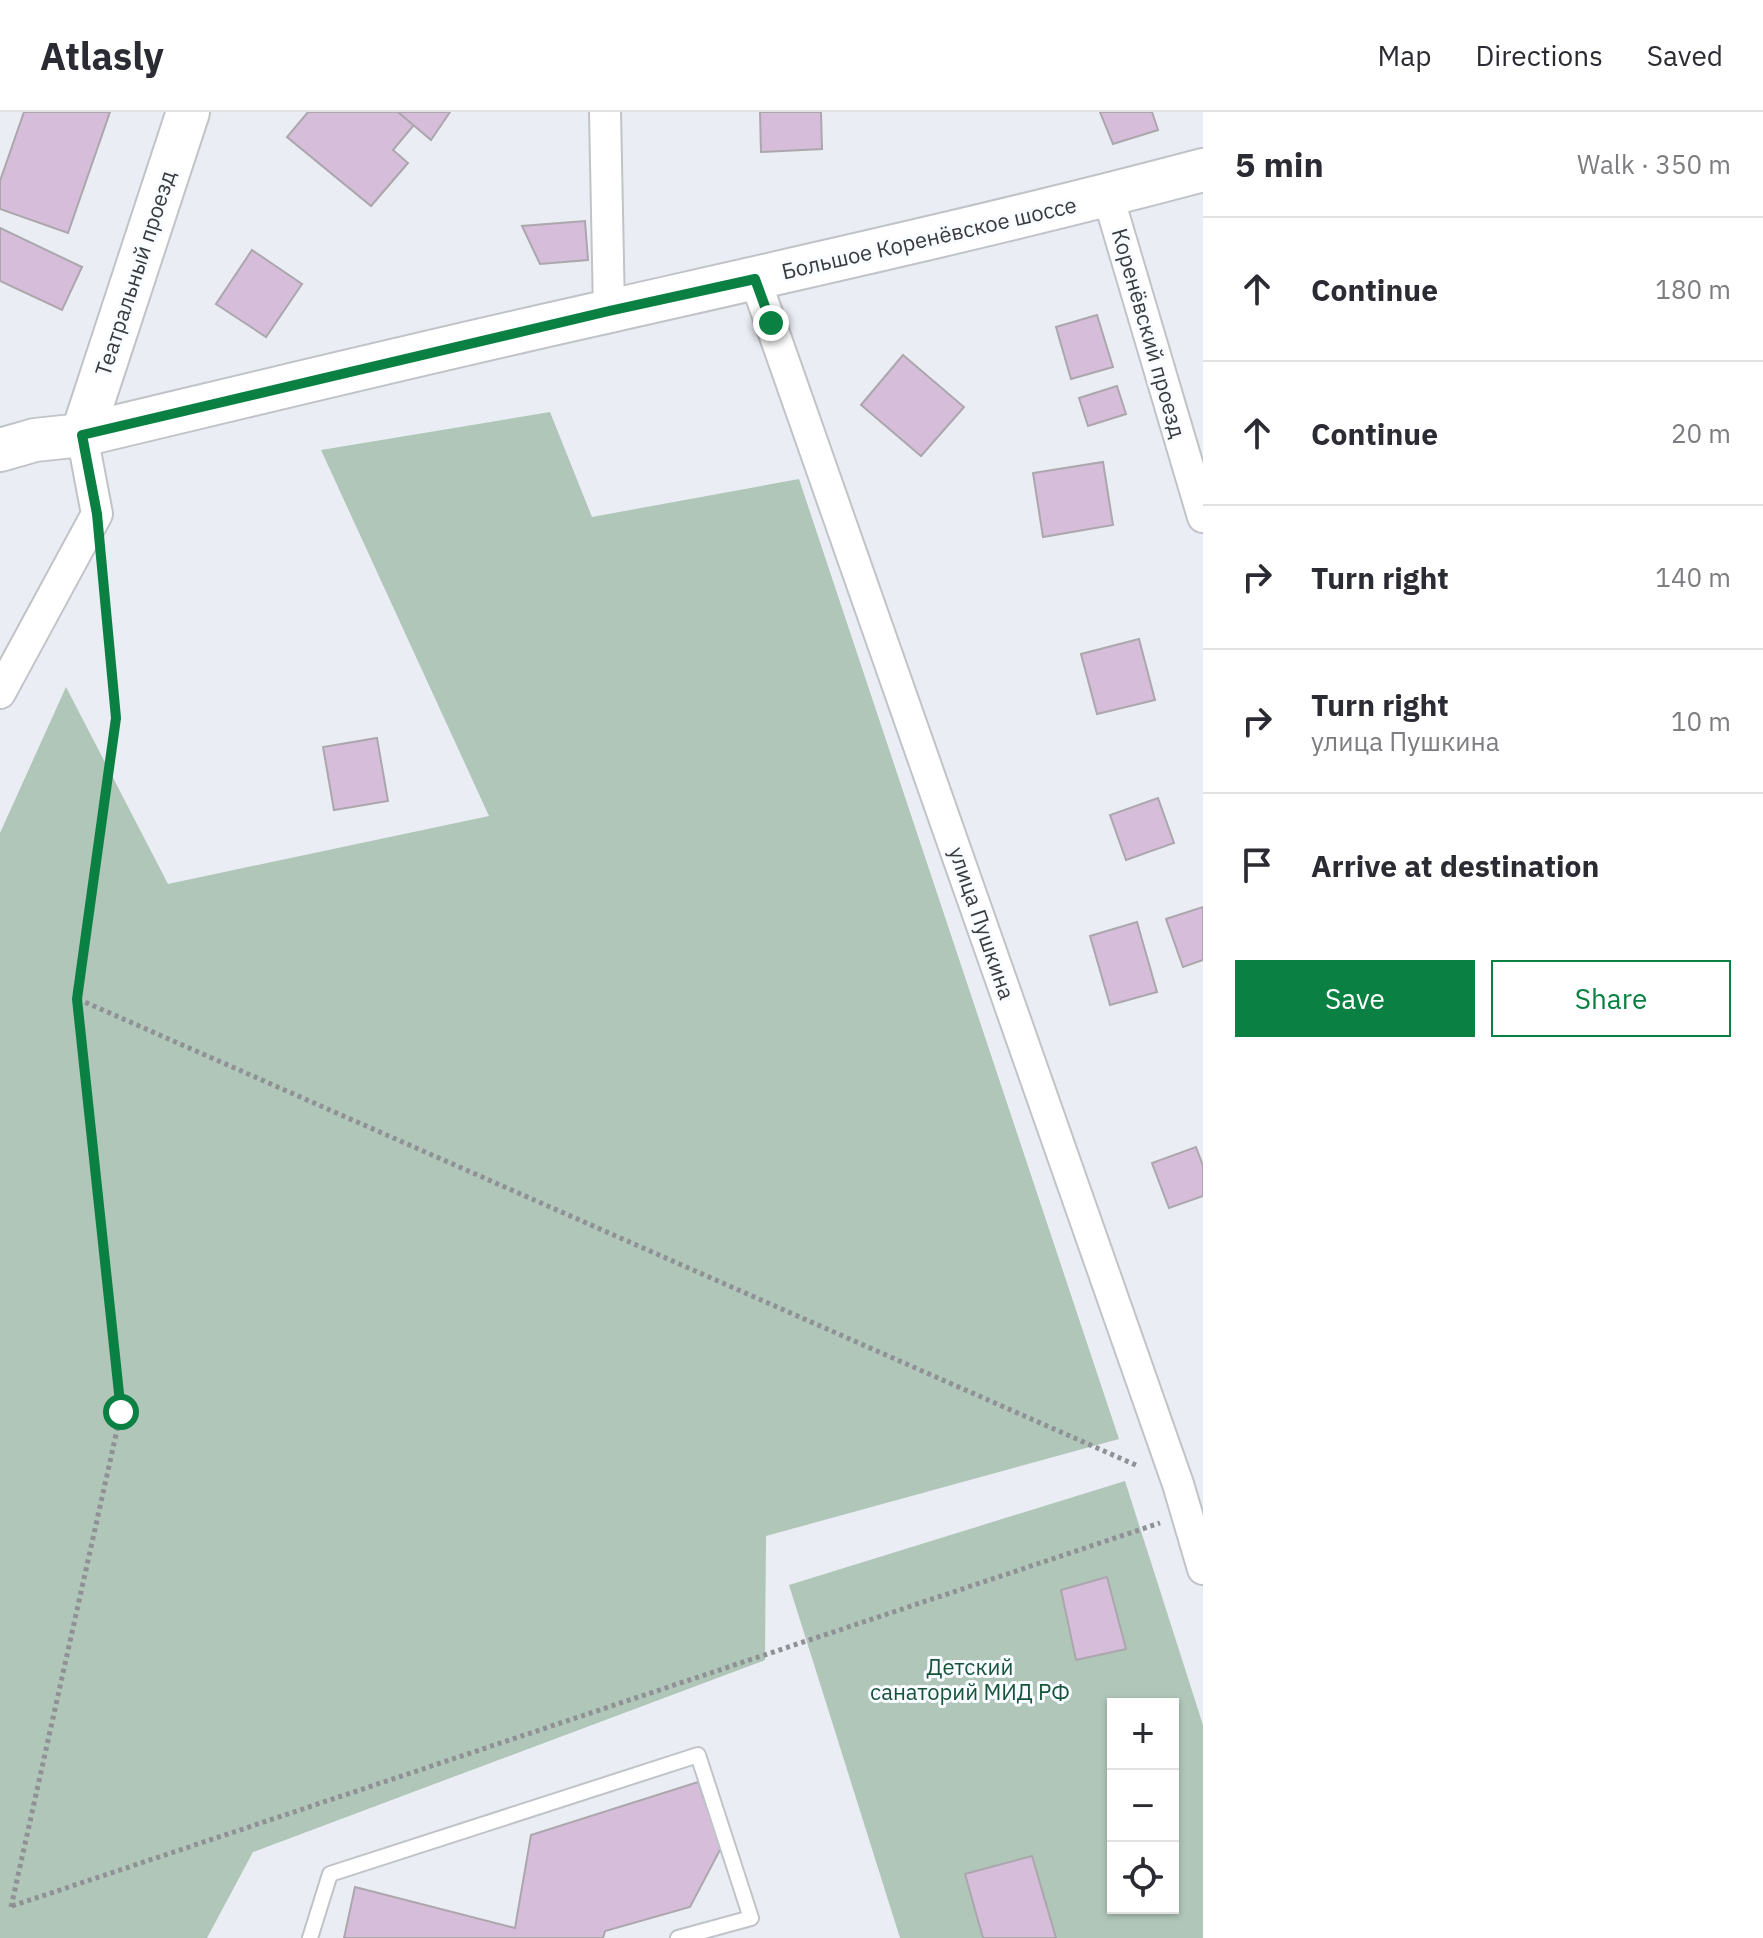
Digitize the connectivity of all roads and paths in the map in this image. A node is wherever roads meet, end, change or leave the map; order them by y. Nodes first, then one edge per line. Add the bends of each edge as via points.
1 (188, 112) edge
2 (605, 112) edge
3 (1203, 170) edge
4 (1108, 196) junction
5 (755, 279) junction
6 (609, 311) junction
7 (82, 435) junction
8 (0, 450) edge
9 (97, 514) junction
10 (1203, 517) edge
11 (0, 693) edge
12 (77, 999) junction
13 (1178, 1484) junction
14 (1188, 1514) junction
15 (1203, 1569) edge
16 (310, 1938) edge
17 (678, 1938) edge

1 - 7 main road, Театральный проезд
2 - 6 street
3 - 4 main road, Большое Коренёвское шоссе
4 - 5 main road, Большое Коренёвское шоссе
4 - 10 street, Коренёвский проезд
5 - 6 main road, Большое Коренёвское шоссе
5 - 13 street, улица Пушкина
6 - 7 main road, Большое Коренёвское шоссе
7 - 8 main road, Большое Коренёвское шоссе
7 - 9 street
9 - 11 street
9 - 12 path via 116,718
12 - 13 path
12 - 14 path via 121,1412 11,1907
13 - 14 street, улица Пушкина
14 - 15 street, улица Пушкина
16 - 17 lane via 330,1874 698,1755 751,1918

